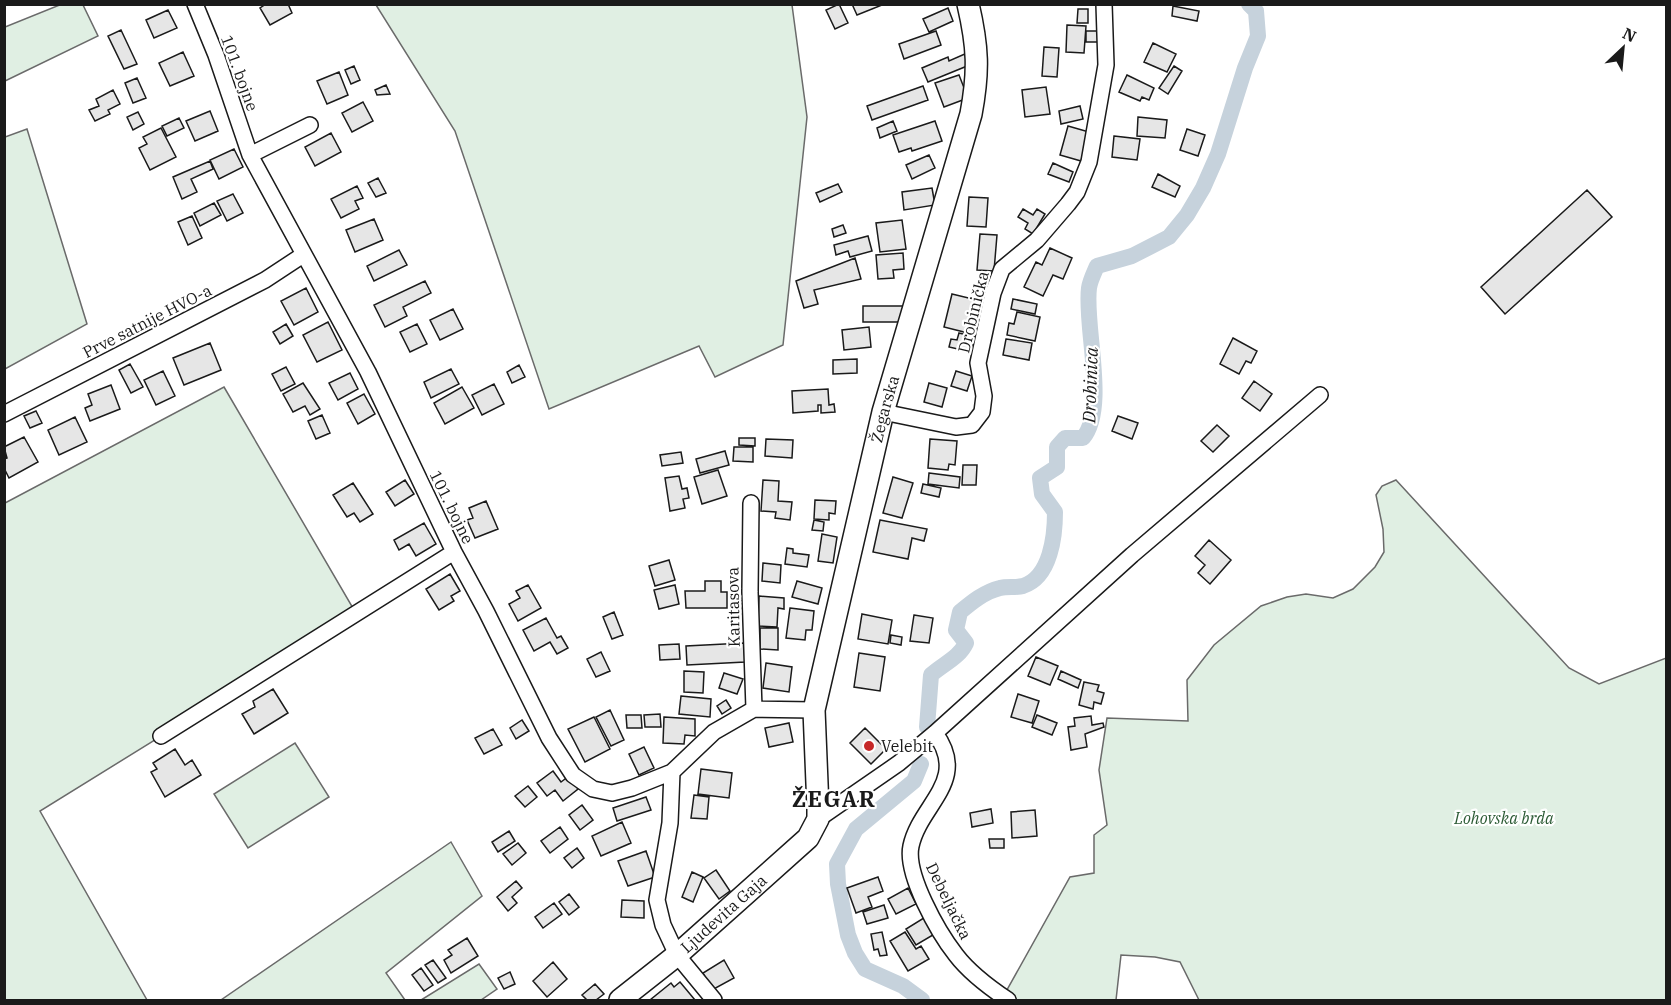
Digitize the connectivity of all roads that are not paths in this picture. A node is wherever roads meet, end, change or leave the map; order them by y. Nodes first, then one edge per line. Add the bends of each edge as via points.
1 (195, 4) edge
2 (968, 4) edge
3 (1104, 4) edge
4 (310, 125) dead end
5 (250, 155) junction
6 (303, 255) junction
7 (1320, 395) dead end
8 (883, 412) junction
9 (4, 414) edge
10 (751, 503) dead end
11 (454, 552) junction
12 (754, 710) junction
13 (814, 710) junction
14 (935, 733) junction
15 (161, 736) dead end
16 (672, 772) junction
17 (818, 819) junction
18 (677, 955) junction
19 (620, 1000) edge
20 (714, 1000) edge
21 (1008, 1000) edge

1 - 5 street, 101. bojne
2 - 8 street, Žegarska via 978,76 971,114
3 - 8 street, Drobinička via 1106,65 1089,162 1068,204 1037,240 1002,269 978,363 984,396 982,412 972,425 956,427
4 - 5 street
5 - 6 street, 101. bojne
6 - 9 street, Prve satnije HVO-a via 254,286
6 - 11 street, 101. bojne via 368,372
7 - 14 street via 1132,555
8 - 13 street, Žegarska
10 - 12 street, Karitasova
11 - 15 street
11 - 16 street, 101. bojne via 549,738 573,775 593,789 612,793
12 - 13 street, 101. bojne
12 - 16 street, 101. bojne via 714,732
13 - 17 street, Žegarska
14 - 17 street
14 - 21 street, Debeljačka via 948,762 935,801 911,844 912,870 957,957
16 - 18 street via 670,823 657,900
17 - 18 street, Ljudevita Gaja via 808,838
18 - 19 street, Ljudevita Gaja
18 - 20 street

